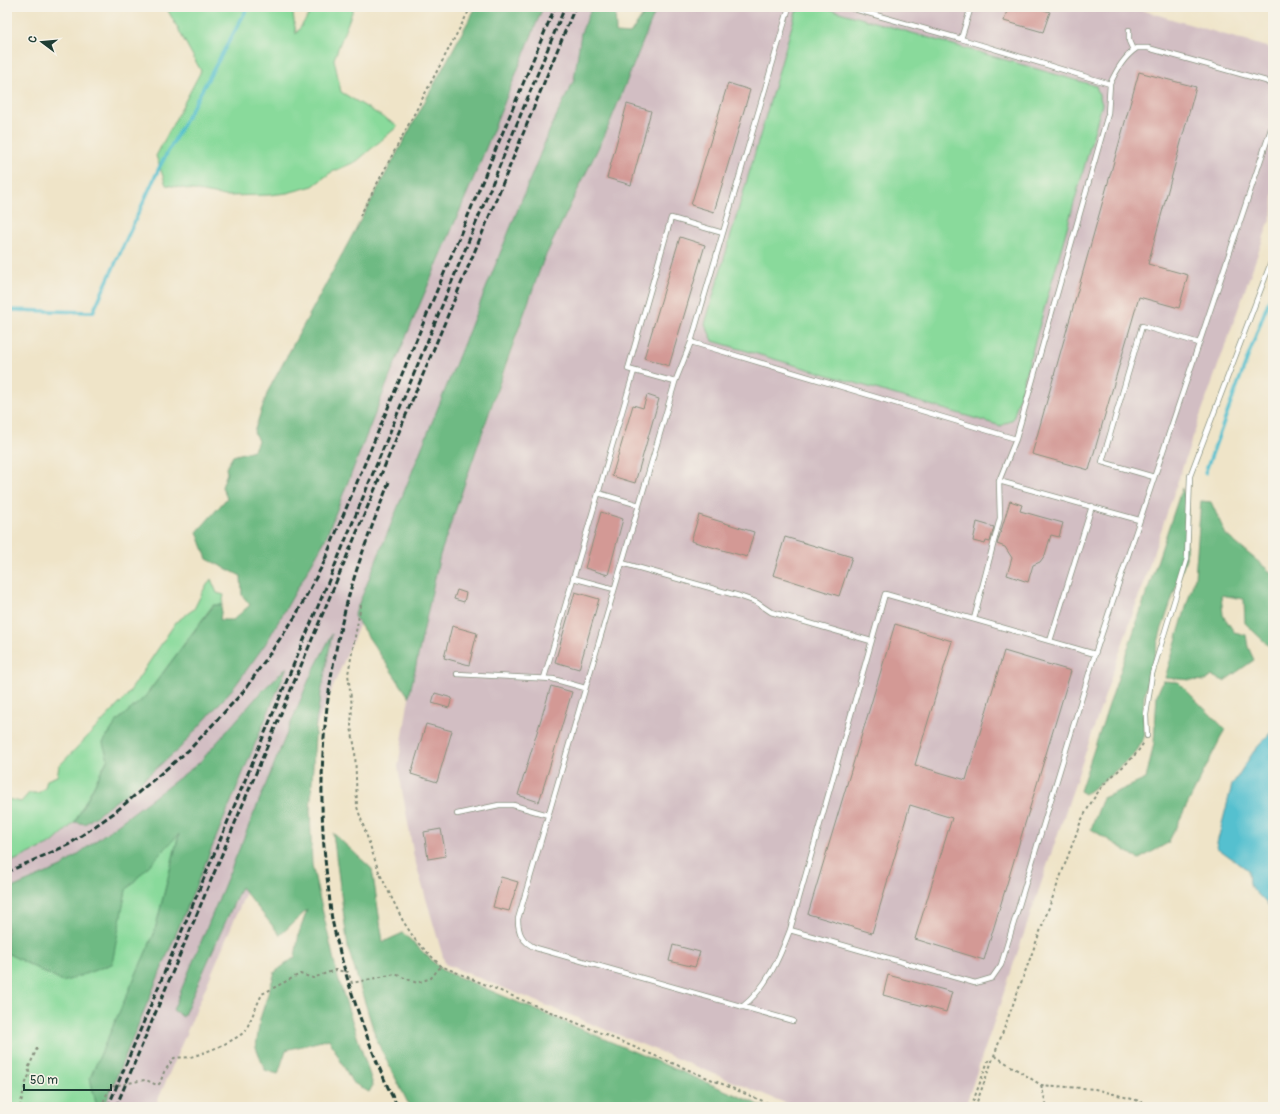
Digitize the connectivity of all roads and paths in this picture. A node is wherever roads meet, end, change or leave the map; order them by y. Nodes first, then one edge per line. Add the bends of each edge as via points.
1 (471, 7) edge
2 (789, 7) edge
3 (847, 7) edge
4 (971, 7) edge
5 (1130, 30) dead end
6 (961, 39) junction
7 (1134, 50) junction
8 (1110, 84) junction
9 (1273, 86) edge
10 (1273, 123) edge
11 (360, 216) dead end
12 (723, 233) junction
13 (1273, 257) edge
14 (691, 342) junction
15 (1199, 343) junction
16 (634, 371) junction
17 (675, 382) junction
18 (1016, 439) junction
19 (1154, 478) junction
20 (999, 481) junction
21 (598, 493) junction
22 (639, 505) junction
23 (1092, 506) junction
24 (1138, 520) junction
25 (622, 563) junction
26 (573, 578) junction
27 (614, 589) junction
28 (361, 605) dead end
29 (974, 619) junction
30 (871, 641) junction
31 (1050, 641) junction
32 (1095, 654) junction
33 (457, 674) dead end
34 (544, 678) junction
35 (585, 688) junction
36 (1147, 736) joint
37 (457, 814) dead end
38 (548, 815) junction
39 (790, 930) junction
40 (441, 966) junction
41 (742, 1007) junction
42 (792, 1021) dead end
43 (38, 1046) dead end
44 (995, 1056) junction
45 (993, 1060) junction
46 (1041, 1085) junction
47 (20, 1107) edge
48 (101, 1107) edge
49 (777, 1107) edge
50 (970, 1107) edge
51 (975, 1107) edge
52 (1047, 1107) edge
53 (1153, 1107) edge

1 - 11 path
2 - 12 lane
3 - 6 lane
4 - 6 lane
5 - 7 lane via 1129,41
6 - 8 lane
7 - 8 lane via 1126,56
7 - 9 lane via 1148,48
8 - 18 lane via 1108,114
10 - 15 lane
12 - 14 lane
12 - 16 lane via 671,218 628,369
13 - 36 lane via 1190,476 1187,559 1152,674 1147,709
14 - 17 lane
14 - 18 lane
15 - 19 lane
15 - 19 lane via 1142,326 1102,462
16 - 17 lane
16 - 21 lane
17 - 22 lane
18 - 20 lane
19 - 24 lane
20 - 23 lane
20 - 29 lane via 1000,518
21 - 22 lane
21 - 26 lane
22 - 25 lane
23 - 24 lane
23 - 31 lane
24 - 32 lane
25 - 27 lane
25 - 30 lane via 739,596 756,602 771,612
26 - 27 lane
26 - 34 lane
27 - 35 lane
28 - 40 path via 348,674 357,807 379,872 403,921 416,941
29 - 30 lane via 885,594
29 - 31 lane
30 - 39 lane
31 - 32 lane
32 - 39 lane via 1001,964 992,978 976,983
33 - 34 lane
34 - 35 lane
35 - 38 lane
36 - 44 path via 1138,754 1109,779 1092,800 1081,821
37 - 38 lane via 499,805 513,805
38 - 41 lane via 518,919 518,929 527,944
39 - 41 lane via 767,980 755,997
40 - 48 path via 431,978 417,983 395,974 352,983 348,972 335,970 318,977 300,974 262,994 246,1030 238,1037 194,1056 174,1058 158,1085 142,1080 110,1087
40 - 49 path
41 - 42 lane
43 - 47 path via 28,1069 30,1073
44 - 45 path
44 - 46 path
45 - 50 path via 988,1061
45 - 51 path
46 - 52 path
46 - 53 path via 1095,1089

